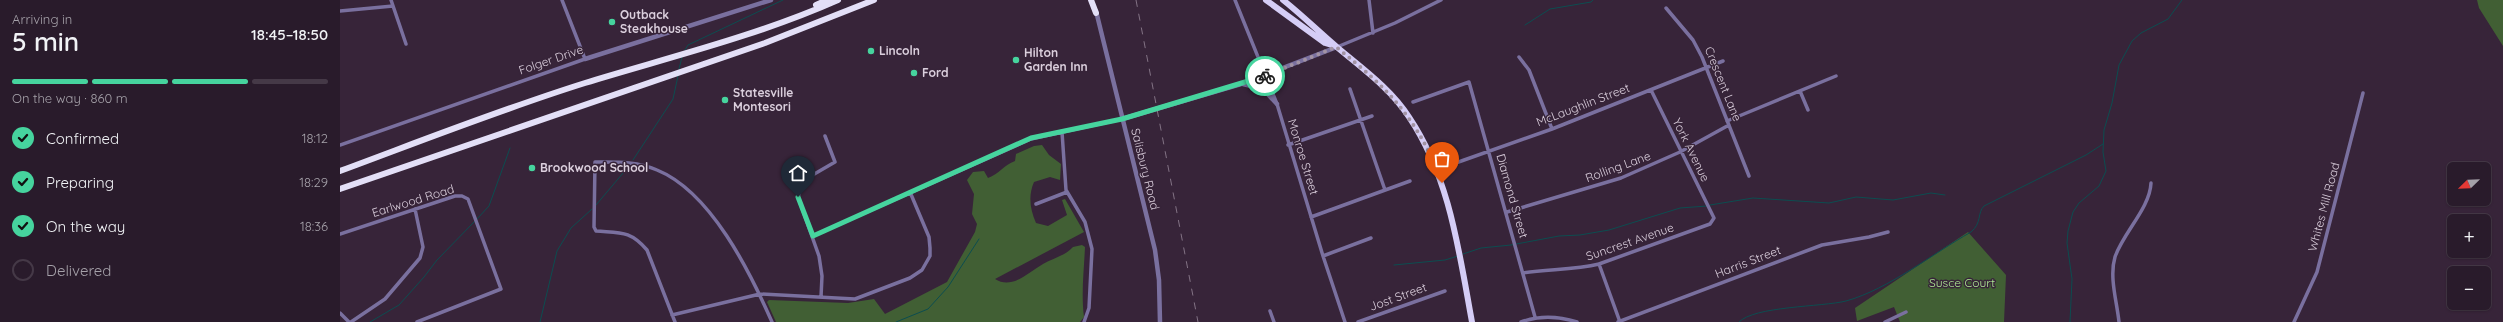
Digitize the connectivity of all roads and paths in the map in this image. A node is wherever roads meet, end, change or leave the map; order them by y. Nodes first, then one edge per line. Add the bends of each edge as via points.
1 (391, 0) edge
2 (562, 0) edge
3 (771, 0) edge
4 (827, 0) edge
5 (838, 0) edge
6 (870, 0) edge
7 (874, 0) edge
8 (1092, 0) edge
9 (1235, 0) edge
10 (1266, 0) edge
11 (1283, 0) edge
12 (1369, 0) edge
13 (1441, 0) edge
14 (393, 6) junction
15 (858, 6) junction
16 (1666, 8) dead end
17 (340, 11) edge
18 (1096, 13) joint
19 (1373, 33) junction
20 (739, 36) junction
21 (406, 44) dead end
22 (1336, 47) junction
23 (1519, 57) dead end
24 (585, 59) junction
25 (1723, 61) dead end
26 (1706, 68) junction
27 (1266, 75) junction
28 (1836, 76) dead end
29 (1241, 84) junction
30 (1350, 89) dead end
31 (1651, 90) junction
32 (1800, 91) junction
33 (2363, 93) dead end
34 (1413, 102) dead end
35 (1277, 104) junction
36 (1808, 110) dead end
37 (1372, 116) dead end
38 (1122, 119) junction
39 (1360, 120) junction
40 (1727, 121) junction
41 (1729, 125) junction
42 (1552, 129) junction
43 (1062, 132) junction
44 (825, 136) dead end
45 (340, 144) edge
46 (1288, 145) junction
47 (1489, 152) junction
48 (1680, 152) junction
49 (1450, 165) dead end
50 (340, 171) edge
51 (1749, 176) dead end
52 (1410, 181) dead end
53 (2151, 183) dead end
54 (340, 189) edge
55 (1385, 190) junction
56 (910, 192) junction
57 (1067, 192) junction
58 (1036, 204) dead end
59 (415, 210) junction
60 (1507, 212) junction
61 (1311, 217) junction
62 (1714, 218) joint
63 (1888, 232) dead end
64 (340, 234) edge
65 (813, 236) junction
66 (1371, 238) dead end
67 (1323, 256) junction
68 (1599, 264) junction
69 (1524, 273) junction
70 (1445, 291) dead end
71 (760, 294) junction
72 (821, 297) junction
73 (1270, 311) dead end
74 (1906, 312) dead end
75 (340, 313) edge
76 (672, 315) junction
77 (1535, 317) junction
78 (350, 322) edge
79 (417, 322) edge
80 (674, 322) edge
81 (772, 322) edge
82 (1084, 322) edge
83 (1160, 322) edge
84 (1274, 322) edge
85 (1345, 322) edge
86 (1358, 322) edge
87 (1472, 322) edge
88 (1521, 322) edge
89 (1577, 322) edge
90 (1619, 322) edge
91 (1885, 322) edge
92 (2119, 322) edge
93 (2294, 322) edge

1 - 14 street
2 - 24 street
3 - 24 street, Folger Drive
4 - 20 highway
5 - 20 highway
6 - 15 highway
7 - 15 highway
8 - 18 highway
9 - 27 street, Monroe Street
10 - 22 highway via 1325,43
11 - 22 highway
12 - 19 street
13 - 19 street
14 - 17 street
14 - 21 street
15 - 54 highway via 765,43
16 - 26 street, Crescent Lane via 1693,40
18 - 38 street, Salisbury Road
19 - 22 street
20 - 50 highway via 517,106
22 - 27 street
22 - 87 highway via 1395,98 1428,150 1442,183 1450,214
23 - 42 street via 1529,70
24 - 45 street, Folger Drive
25 - 26 street, McLaughlin Street
26 - 31 street, McLaughlin Street
26 - 40 street, Crescent Lane
27 - 29 street
27 - 35 street, Monroe Street
28 - 32 street
29 - 35 street via 1263,89
29 - 38 street
30 - 39 street
31 - 42 street, McLaughlin Street
31 - 48 street, York Avenue
32 - 36 street
32 - 40 street
33 - 93 street, Whites Mill Road via 2322,256 2311,288
34 - 47 street, Diamond Street via 1469,82
35 - 46 street, Monroe Street
37 - 39 street
38 - 43 street
38 - 83 street, Salisbury Road via 1160,280
39 - 46 street
39 - 55 street
40 - 41 street, Crescent Lane
41 - 48 street, Rolling Lane
41 - 51 street, Crescent Lane
42 - 47 street, McLaughlin Street
43 - 56 street via 1024,141
43 - 57 street
44 - 65 street via 835,162 804,180 798,197
46 - 61 street, Monroe Street
47 - 49 street, McLaughlin Street
47 - 60 street, Diamond Street
48 - 60 street, Rolling Lane via 1609,183
48 - 62 street, York Avenue
52 - 55 street
53 - 92 street via 2149,195 2115,258 2113,275
55 - 61 street
56 - 65 street
56 - 72 street via 928,237 930,256 922,270 895,286 865,297
57 - 58 street
57 - 82 street via 1084,222 1092,249 1089,308
59 - 64 street, Earlwood Road
59 - 78 street via 423,248 420,258 385,299
59 - 79 street, Earlwood Road via 455,196 468,199 501,289
60 - 69 street, Diamond Street
61 - 67 street, Monroe Street
62 - 68 street, Suncrest Avenue via 1706,227
63 - 90 street, Harris Street via 1822,245
65 - 72 street via 820,261
66 - 67 street
67 - 85 street, Monroe Street
68 - 69 street, Suncrest Avenue via 1580,269
68 - 90 street
69 - 77 street, Diamond Street
70 - 86 street, Jost Street
71 - 72 street
71 - 76 street
71 - 76 street via 746,266 718,224 672,177 641,164 594,162 596,231 621,232 640,241 647,250
71 - 81 street
73 - 84 street
74 - 91 street
75 - 78 street
76 - 80 street
77 - 88 street
77 - 89 street via 1558,317

